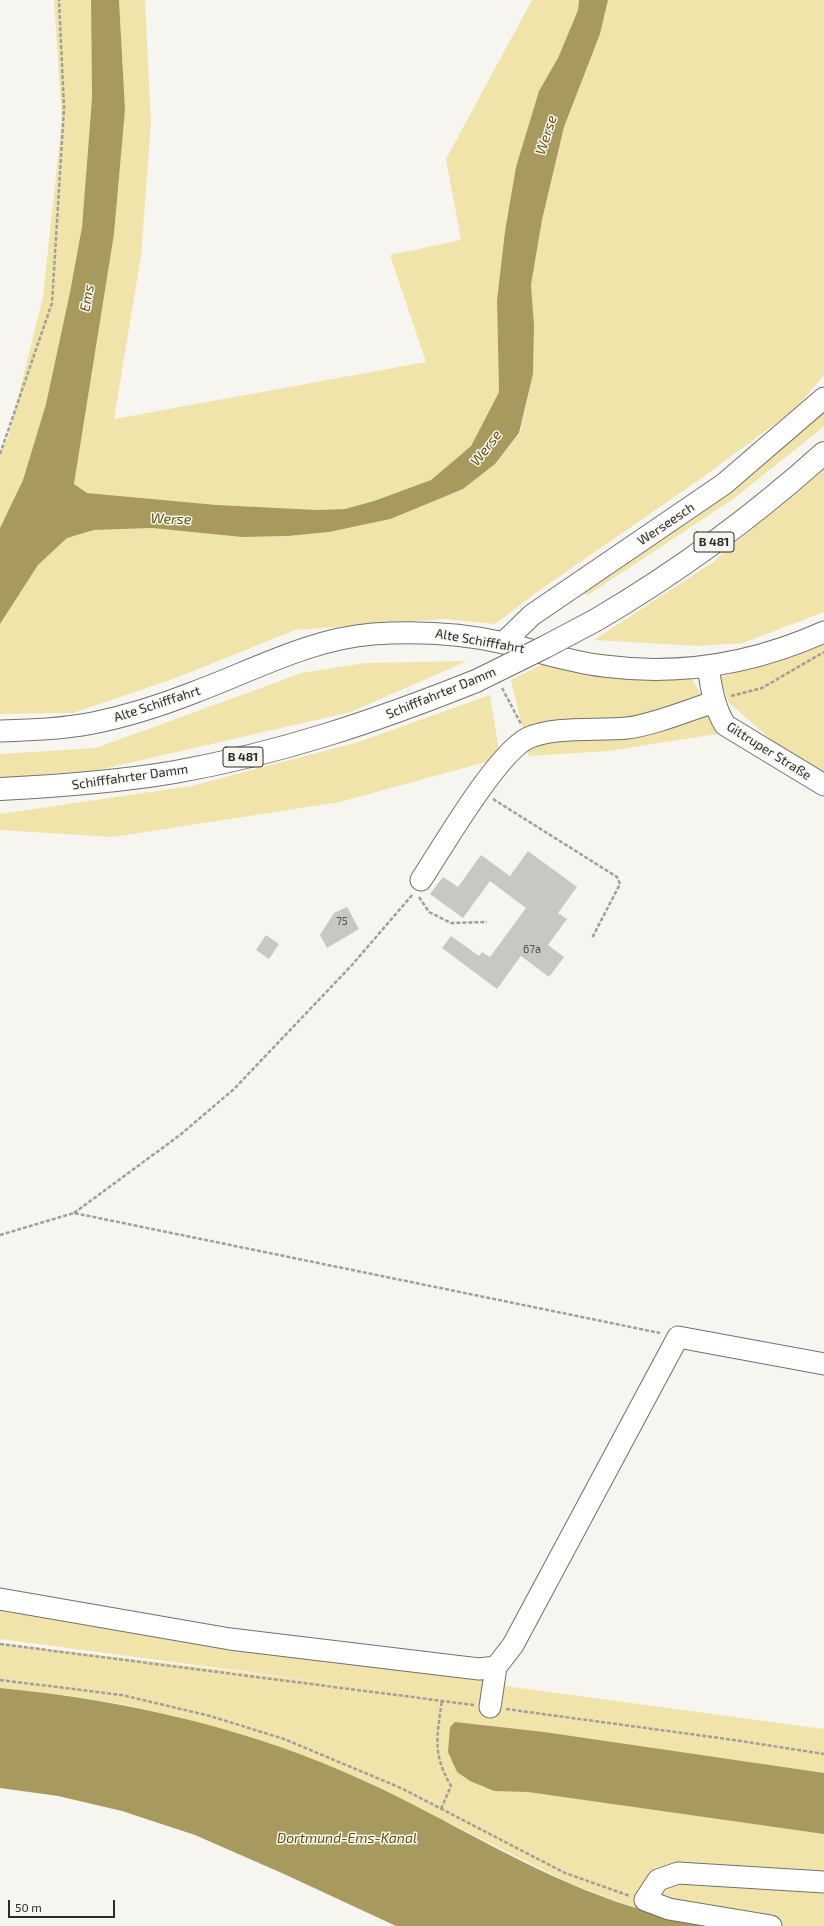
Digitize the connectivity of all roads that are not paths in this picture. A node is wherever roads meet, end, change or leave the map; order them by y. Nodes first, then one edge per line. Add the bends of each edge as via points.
1 (824, 398) edge
2 (824, 453) edge
3 (824, 632) edge
4 (503, 643) junction
5 (708, 666) junction
6 (714, 702) junction
7 (0, 731) edge
8 (824, 786) edge
9 (0, 789) edge
10 (421, 880) dead end
11 (824, 1364) edge
12 (0, 1600) edge
13 (496, 1667) junction
14 (490, 1707) road end
15 (824, 1882) edge
16 (771, 1926) edge

1 - 4 street, Werseesch via 724,484 532,615
2 - 9 highway, Schifffahrter Damm / B 481, bridge via 725,535 664,578 596,620 476,680 362,725 259,754 128,779
3 - 5 street, Alte Schifffahrt via 775,651 744,660
4 - 5 street, Alte Schifffahrt via 604,666 673,669
4 - 7 street, Alte Schifffahrt via 433,632 406,632 332,641 257,666 197,692 146,710 93,723
5 - 6 street, Gittruper Straße
6 - 8 street, Gittruper Straße via 718,715 725,725
6 - 10 street via 629,728 552,732 528,738 507,756 482,788
11 - 13 street via 678,1337 513,1645
12 - 13 street via 230,1639 479,1669
13 - 14 street
15 - 16 street via 678,1873 658,1880 645,1900 669,1909

